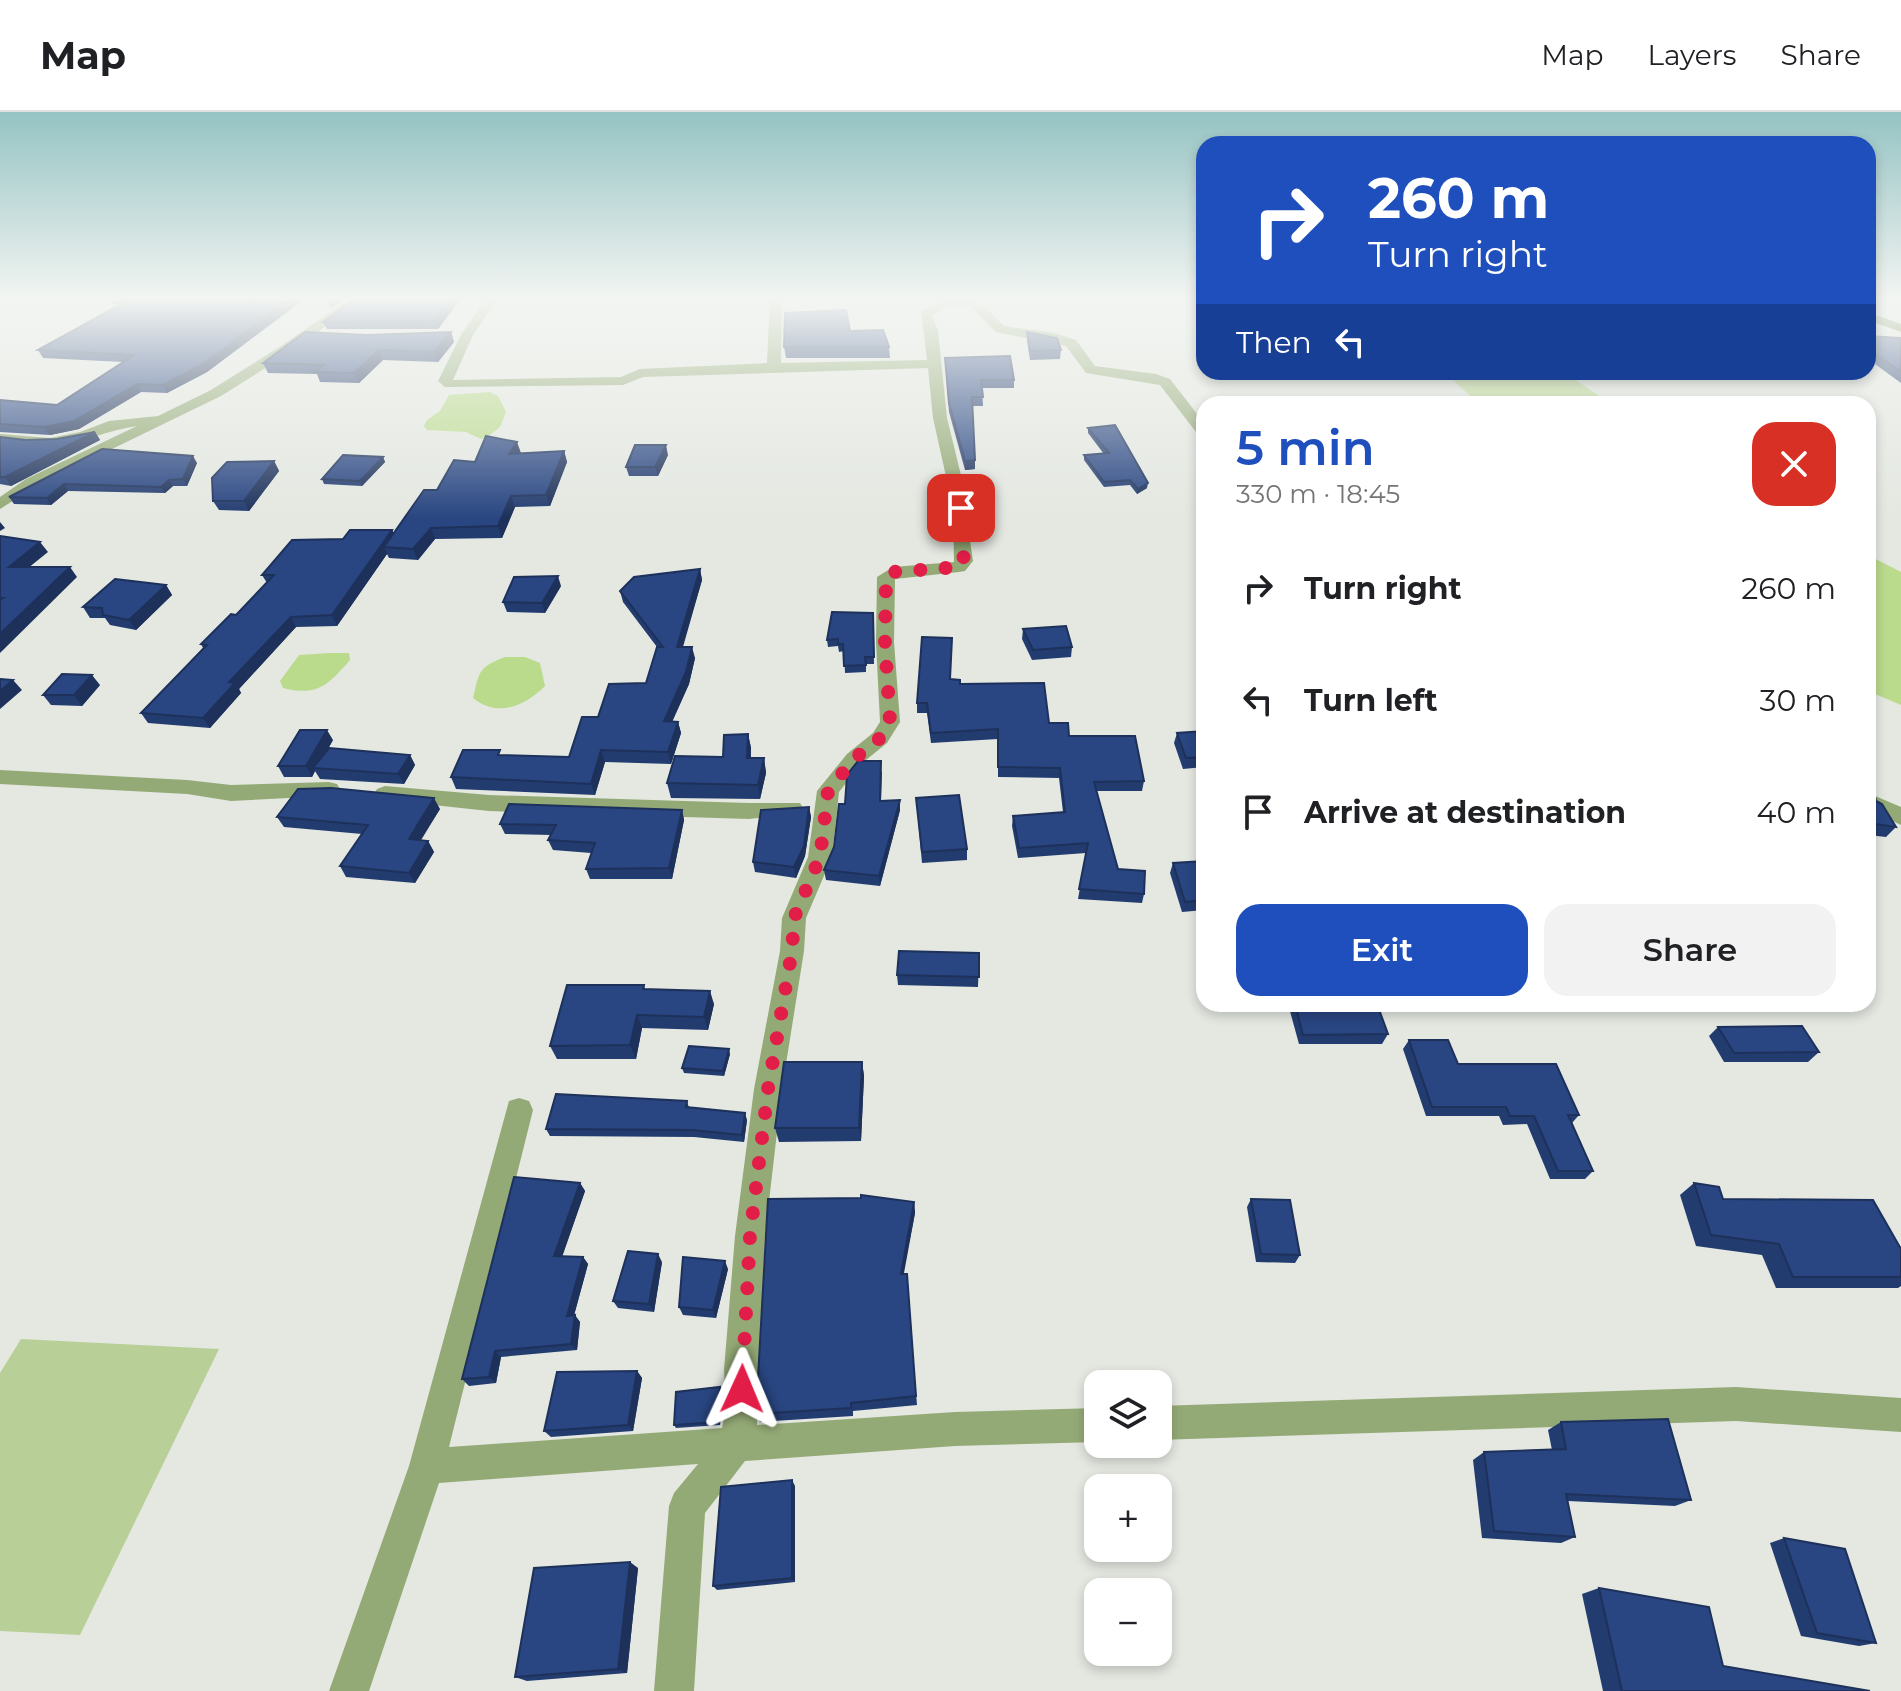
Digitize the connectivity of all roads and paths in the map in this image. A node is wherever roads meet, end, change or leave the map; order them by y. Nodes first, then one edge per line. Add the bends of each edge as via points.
1 (250, 371) edge
2 (448, 371) edge
3 (692, 371) edge
4 (935, 371) edge
5 (1097, 371) edge
6 (168, 417) junction
7 (1196, 423) edge
8 (0, 438) edge
9 (0, 504) edge
10 (0, 777) edge
11 (1876, 803) edge
12 (824, 806) junction
13 (1901, 817) edge
14 (519, 1110) dead end
15 (1901, 1415) edge
16 (1172, 1423) edge
17 (1084, 1425) edge
18 (736, 1445) junction
19 (427, 1466) junction
20 (349, 1691) edge
21 (674, 1691) edge

1 - 6 street
2 - 3 street via 445,381 450,384 623,381 640,373
4 - 12 street via 961,508 964,561 959,567 893,572 886,577 890,722 828,791
5 - 7 street via 1165,382
6 - 8 street via 121,422 50,442
6 - 9 street via 32,482
10 - 12 street via 231,793 355,791 489,803 749,811
11 - 13 street
12 - 18 street via 820,857 794,918 768,1089 750,1236 743,1408
14 - 19 street
15 - 16 street via 1736,1404
17 - 18 street
18 - 19 street
18 - 21 street via 687,1506
19 - 20 street

